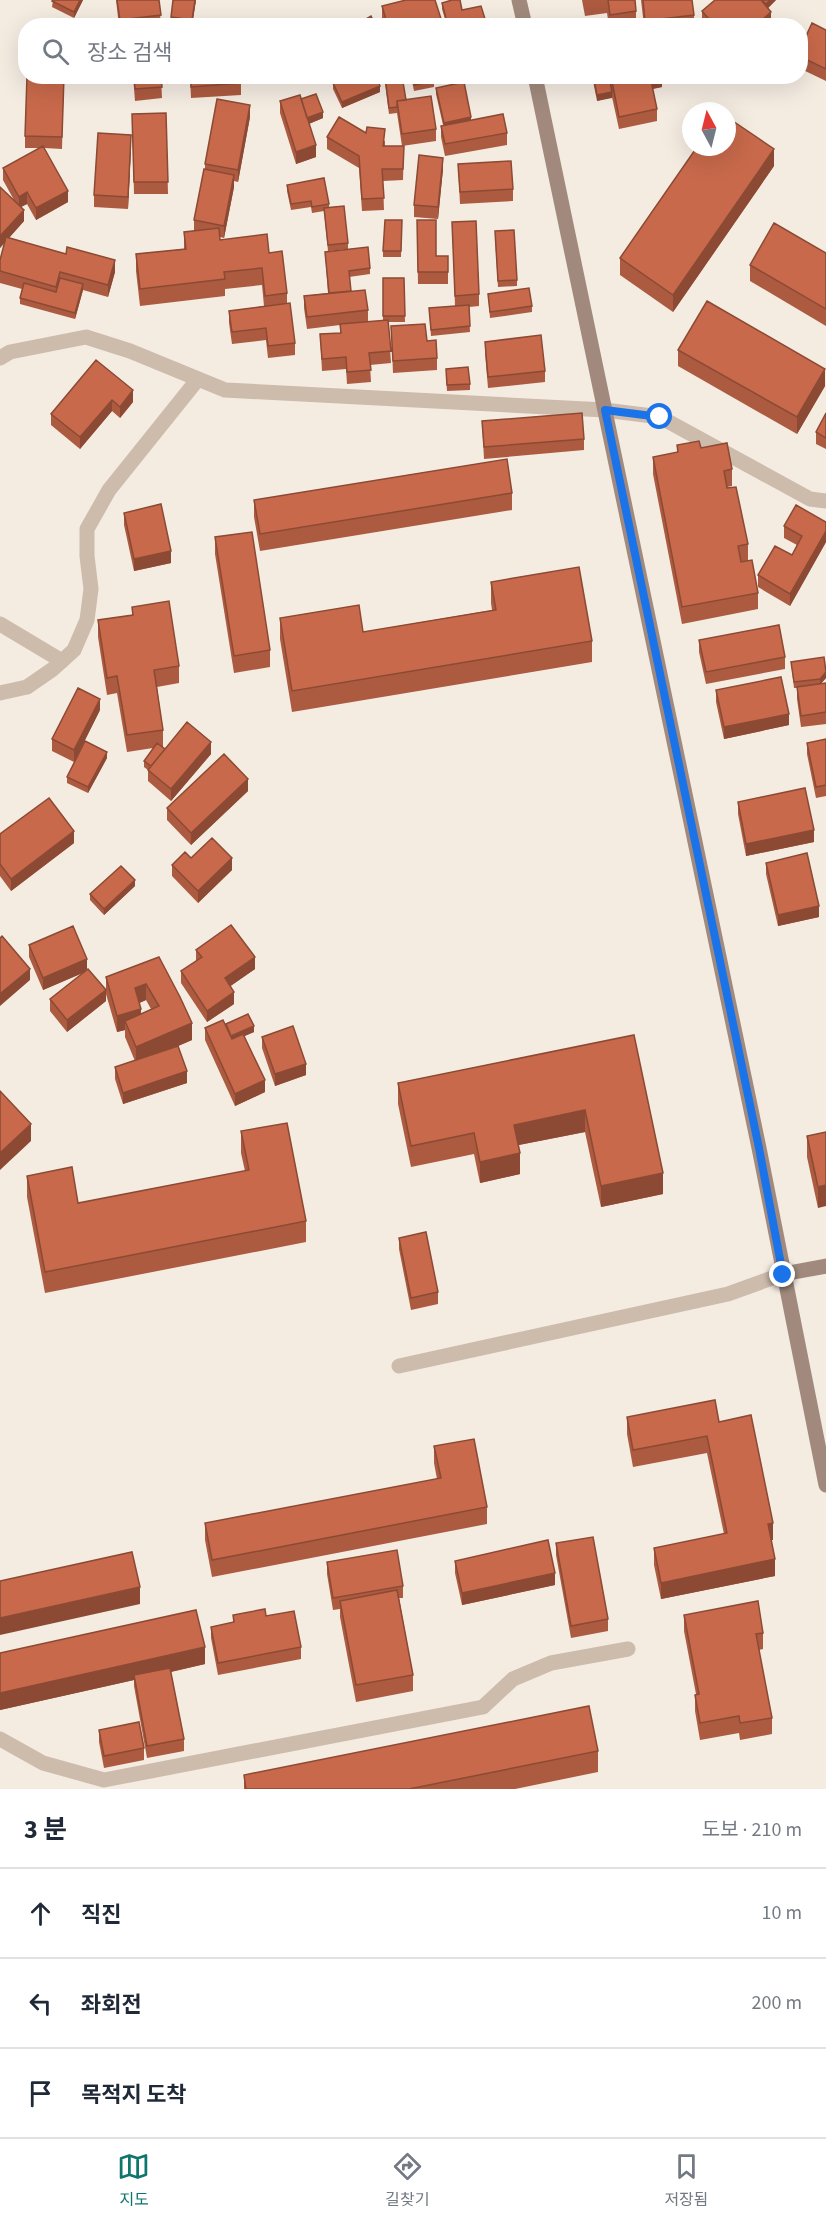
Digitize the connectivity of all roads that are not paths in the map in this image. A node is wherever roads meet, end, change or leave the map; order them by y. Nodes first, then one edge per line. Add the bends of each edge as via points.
1 (519, 0) edge
2 (523, 18) edge
3 (537, 84) edge
4 (0, 358) edge
5 (198, 380) junction
6 (605, 410) junction
7 (826, 501) edge
8 (0, 624) edge
9 (62, 661) junction
10 (0, 693) edge
11 (826, 1266) edge
12 (783, 1275) junction
13 (399, 1366) dead end
14 (826, 1485) edge
15 (628, 1649) dead end
16 (0, 1739) edge

1 - 2 main road
3 - 6 main road
4 - 5 street via 10,352 86,337
5 - 6 street via 225,390
5 - 9 street via 109,490 87,529 91,589 87,620 74,650
6 - 7 street via 660,417 810,499
6 - 12 main road
8 - 9 street
9 - 10 street via 27,687
11 - 12 main road
12 - 13 street via 728,1294
12 - 14 main road
15 - 16 street via 551,1664 513,1679 483,1707 104,1780 43,1763

